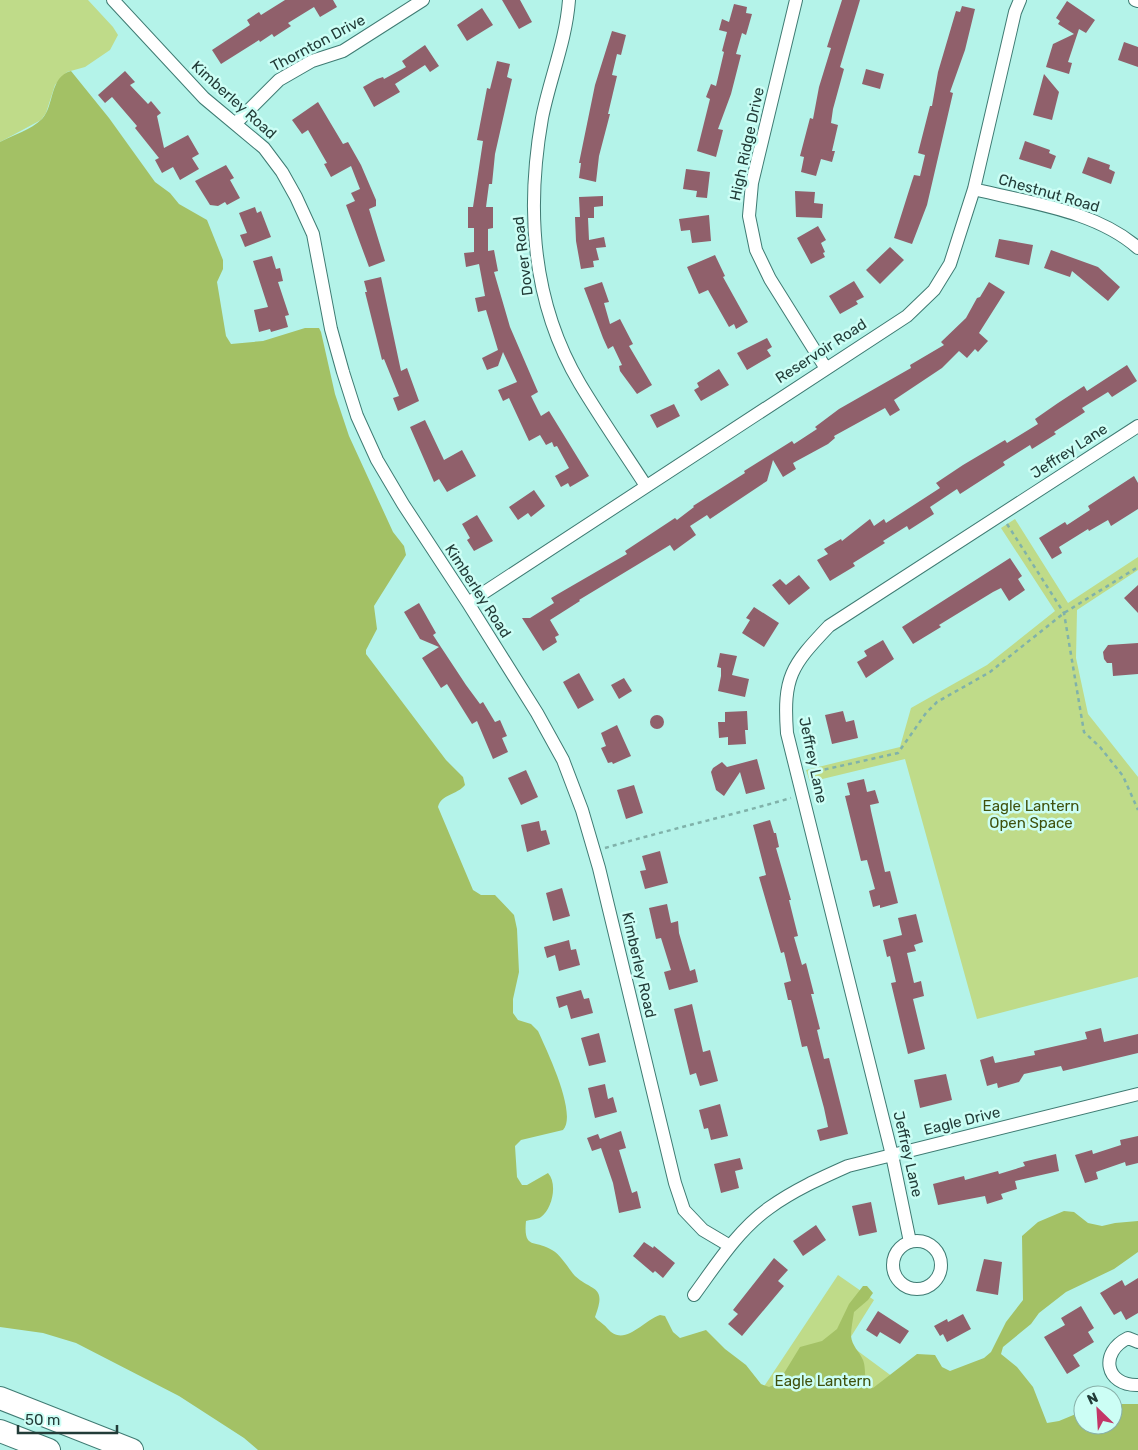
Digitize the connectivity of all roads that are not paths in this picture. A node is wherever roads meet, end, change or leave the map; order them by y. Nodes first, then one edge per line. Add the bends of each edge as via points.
1 (113, 0) edge
2 (423, 0) edge
3 (569, 0) edge
4 (796, 0) edge
5 (1020, 0) edge
6 (236, 122) junction
7 (974, 189) junction
8 (1138, 248) edge
9 (825, 367) junction
10 (1138, 426) edge
11 (646, 486) junction
12 (468, 603) junction
13 (1138, 1094) edge
14 (892, 1155) junction
15 (910, 1242) dead end
16 (730, 1246) junction
17 (694, 1295) dead end
18 (1138, 1342) edge
19 (1138, 1385) edge
20 (0, 1392) edge
21 (0, 1398) edge
22 (22, 1406) junction
23 (0, 1431) edge
24 (49, 1450) edge
25 (132, 1450) edge

1 - 6 street, Kimberley Road via 204,98
2 - 6 street, Thornton Drive via 343,51 312,61 279,80
3 - 11 street, Dover Road via 568,24 542,117 535,179 534,228 541,288 556,335 579,383
4 - 9 street, High Ridge Drive via 752,183 749,216 756,250 770,279
5 - 7 street, Reservoir Road
6 - 12 street, Kimberley Road via 264,148 296,197 313,234 331,329 358,416 398,497
7 - 8 street, Chestnut Road via 1076,215 1126,238
7 - 9 street, Reservoir Road via 950,264 934,290 907,316
9 - 11 street, Reservoir Road
10 - 14 street, Jeffrey Lane via 828,626 805,651 790,676 785,701 787,733
11 - 12 street, Reservoir Road
12 - 16 street, Kimberley Road via 563,760 582,810 684,1210 703,1230
13 - 14 street, Eagle Drive
14 - 15 street, Jeffrey Lane
14 - 16 street, Eagle Drive via 848,1166 806,1185 768,1209
16 - 17 street, Eagle Drive
18 - 19 street via 1128,1338 1116,1344 1110,1354 1109,1367 1116,1379
20 - 22 highway
21 - 22 highway
22 - 25 highway
23 - 24 highway

